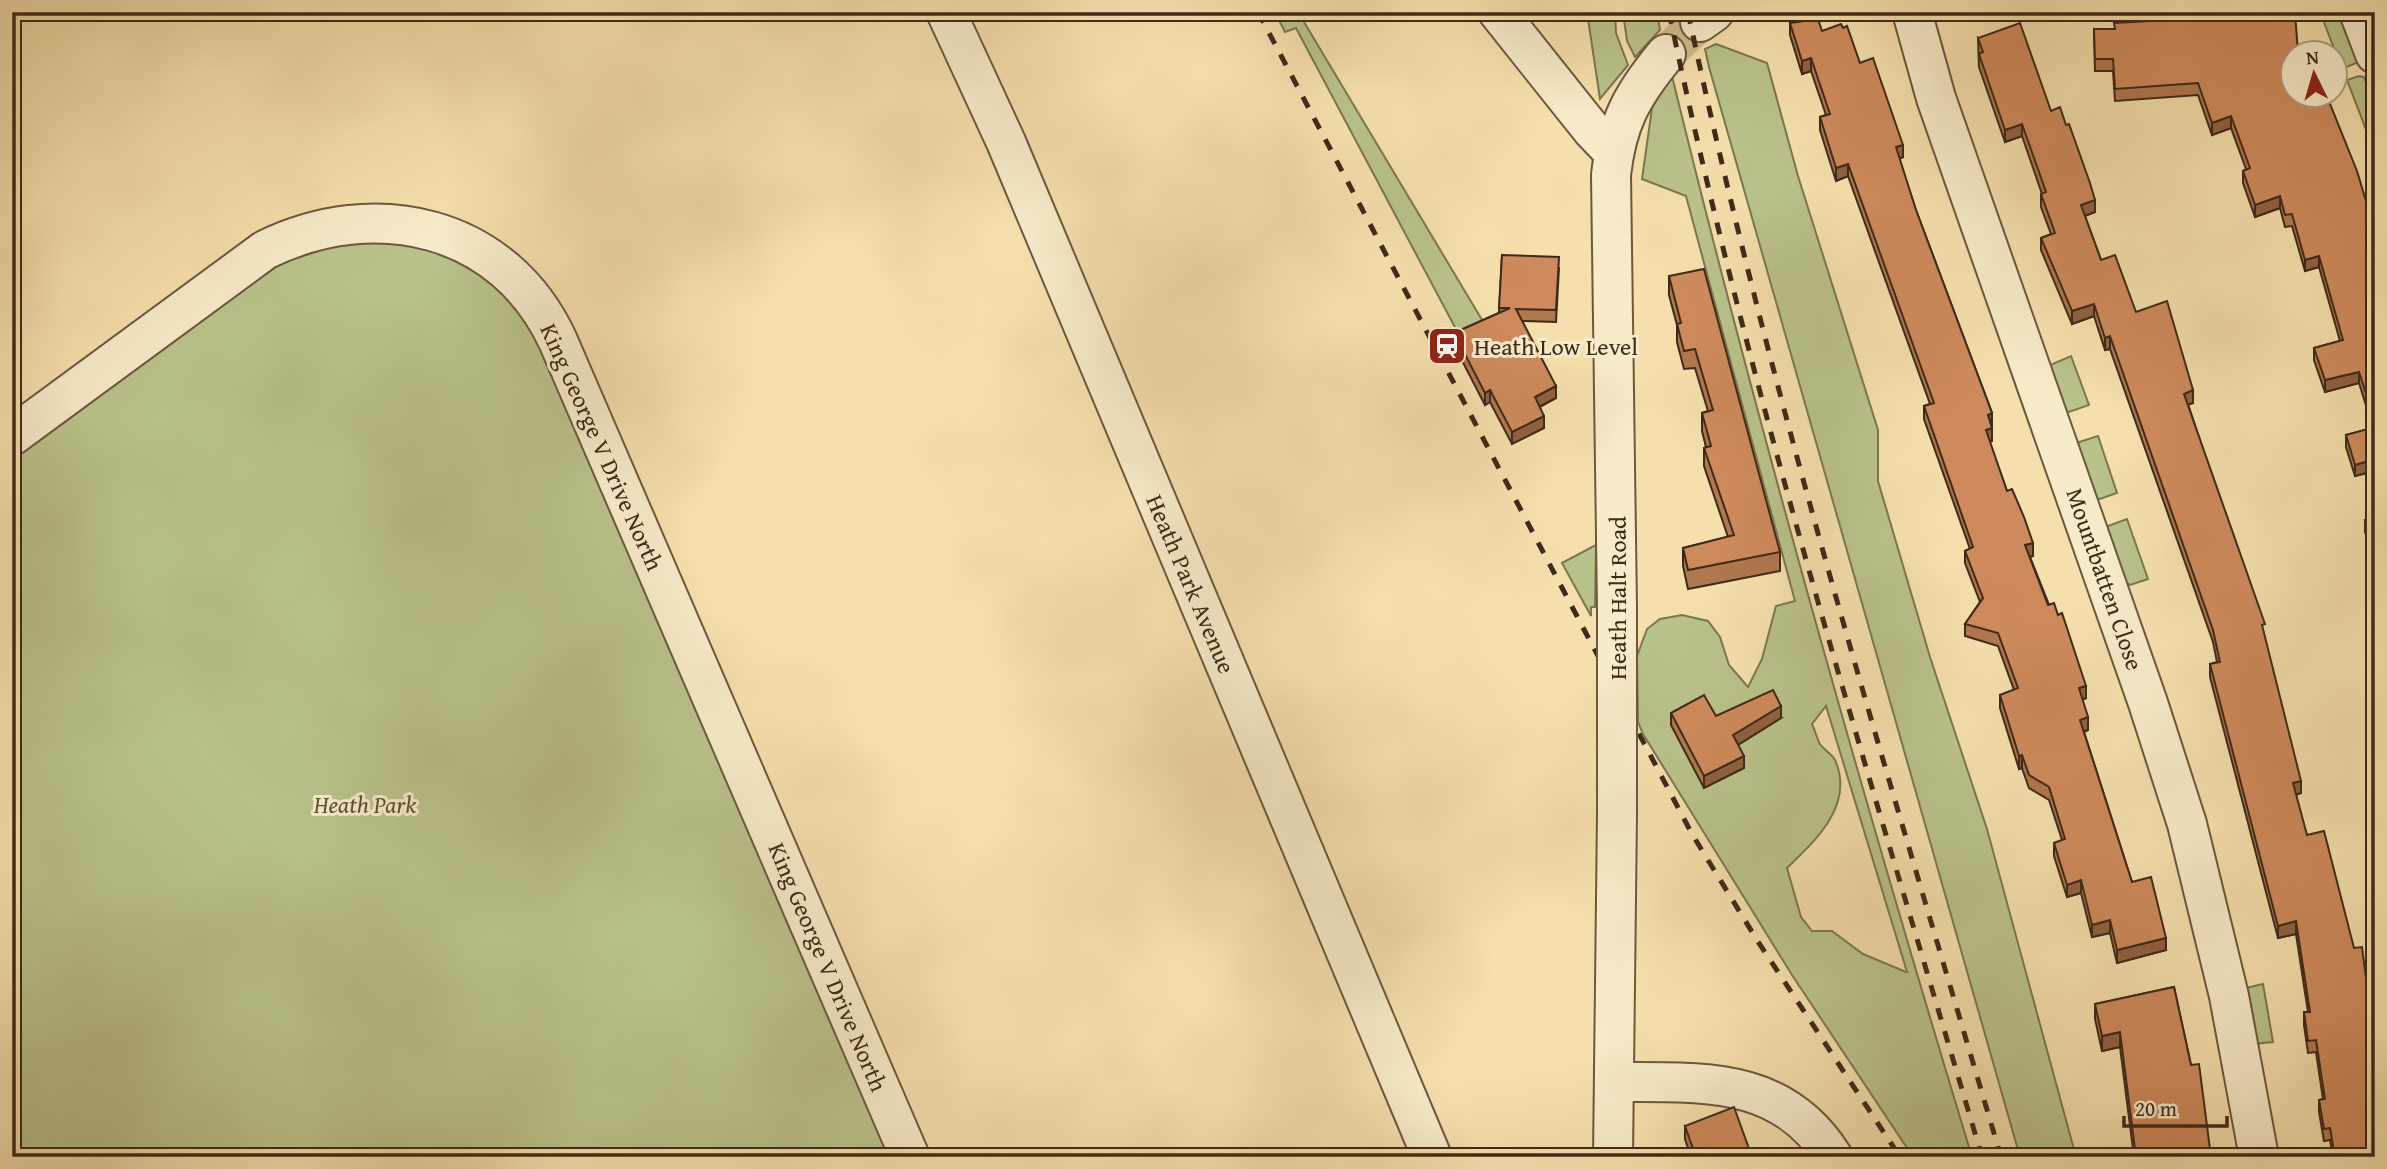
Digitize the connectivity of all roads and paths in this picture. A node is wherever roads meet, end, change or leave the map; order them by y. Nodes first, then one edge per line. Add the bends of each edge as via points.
1 (946, 12) edge
2 (1498, 12) edge
3 (1912, 12) edge
4 (2359, 12) edge
5 (1666, 54) tunnel mouth
6 (2375, 54) edge
7 (1613, 152) junction
8 (12, 436) edge
9 (1614, 1082) junction
10 (910, 1157) edge
11 (1432, 1157) edge
12 (1613, 1157) edge
13 (1833, 1157) edge
14 (2259, 1157) edge

1 - 11 street, Heath Park Avenue via 1001,130
2 - 7 street
3 - 14 street, Mountbatten Close via 1936,98 2187,824 2228,996
4 - 6 street
5 - 7 street, Heath Halt Road via 1630,102
7 - 9 street, Heath Halt Road, bridge via 1617,609
8 - 10 street, King George V Drive North via 265,250 291,237 360,222 414,225 468,245 503,269 540,310 558,341
9 - 12 street, Heath Halt Road
9 - 13 street via 1702,1083 1754,1091 1802,1119

